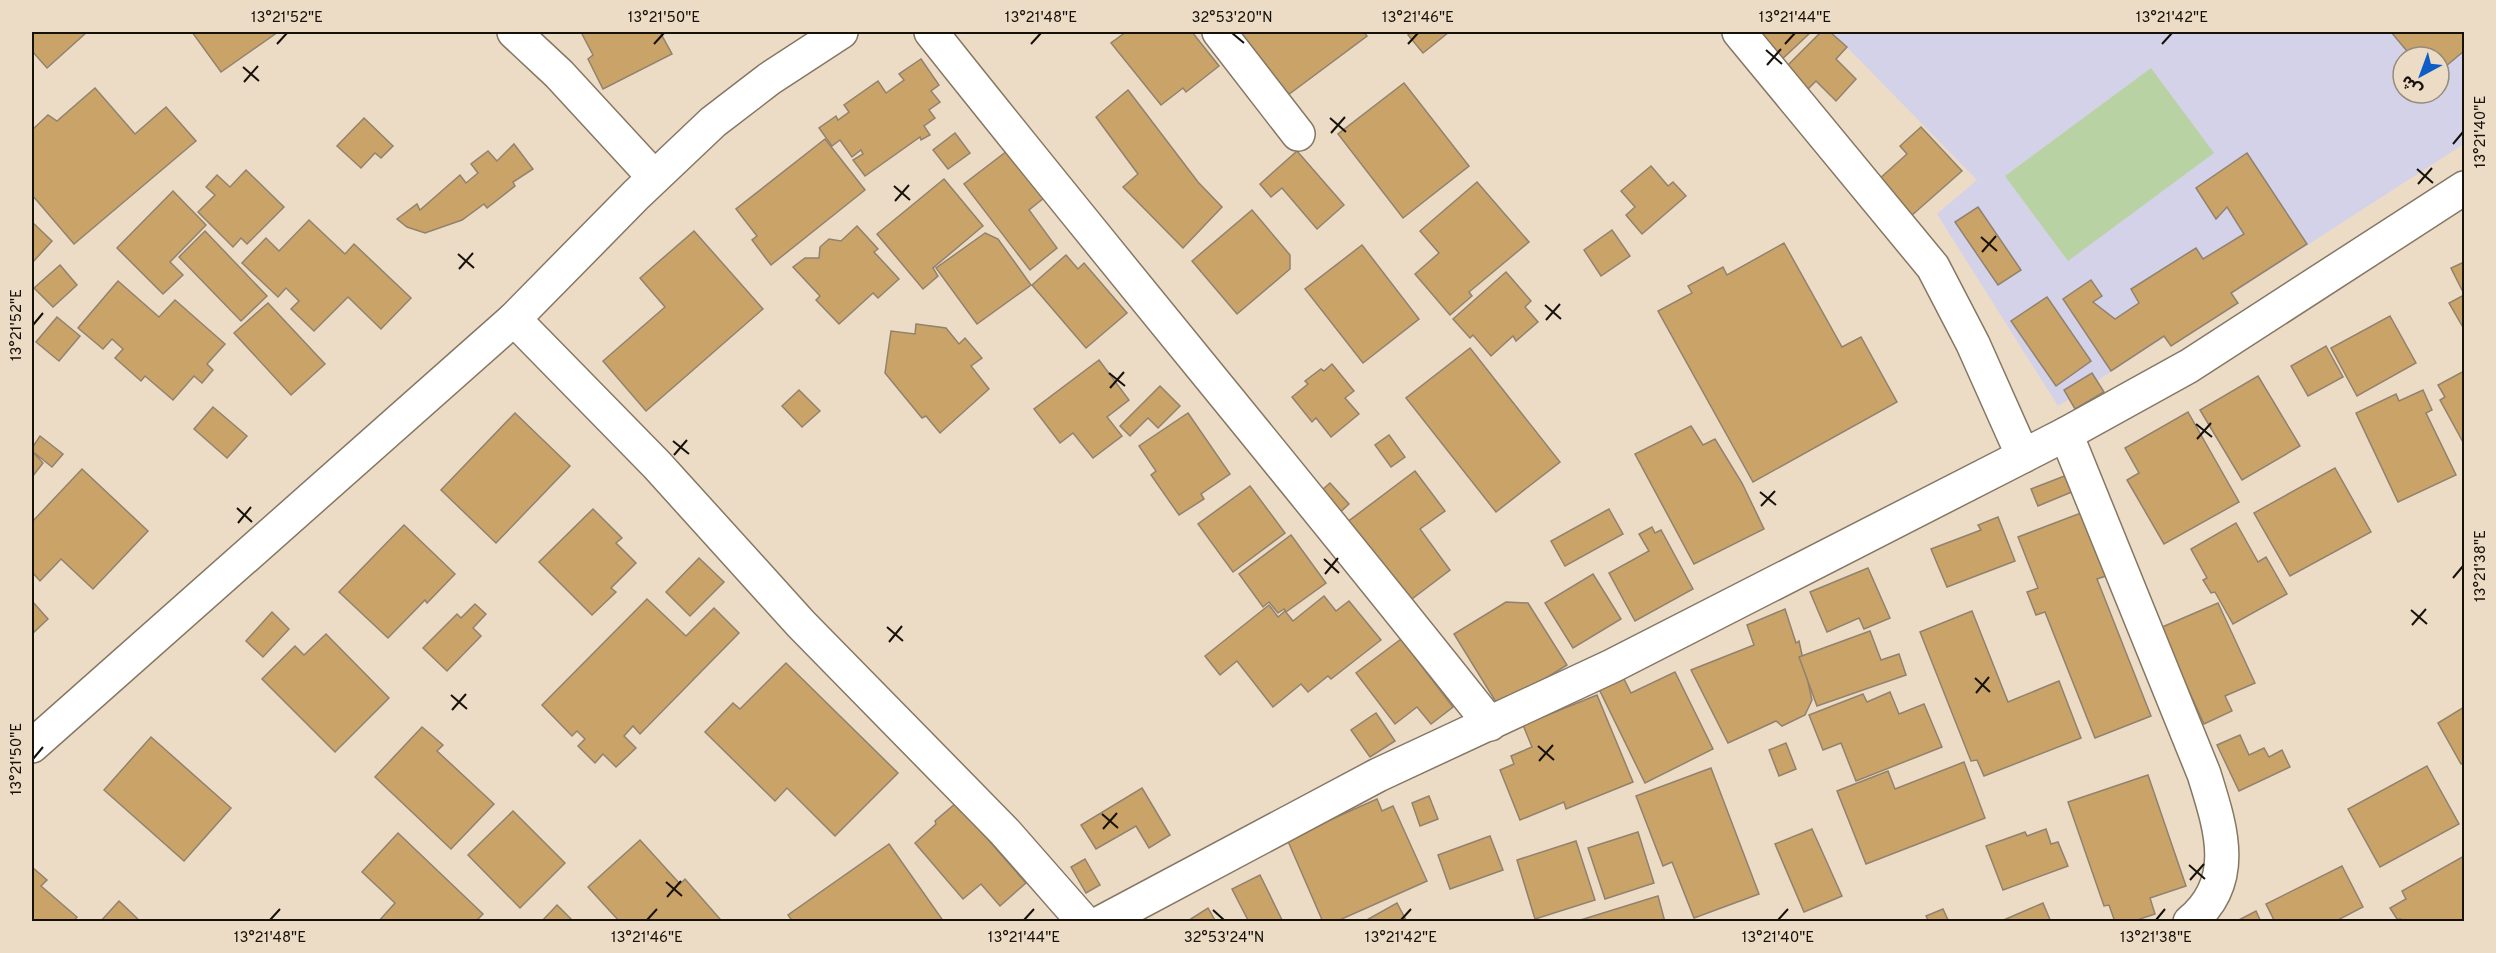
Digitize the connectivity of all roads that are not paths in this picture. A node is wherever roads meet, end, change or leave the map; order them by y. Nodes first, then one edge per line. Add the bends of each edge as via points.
1 (514, 32) edge
2 (841, 32) edge
3 (931, 32) edge
4 (1219, 32) edge
5 (1739, 32) edge
6 (1298, 134) dead end
7 (654, 177) junction
8 (2464, 188) edge
9 (514, 319) junction
10 (2066, 434) junction
11 (2023, 456) junction
12 (1490, 724) junction
13 (32, 746) edge
14 (1084, 921) edge
15 (1102, 921) edge
16 (2190, 921) edge

1 - 7 street via 559,74
2 - 7 street via 713,122
3 - 12 street
4 - 6 street
5 - 11 street via 1934,267
7 - 9 street
8 - 10 street via 2188,366
9 - 13 street
9 - 14 street via 731,545 801,624 1005,831
10 - 11 street
10 - 16 street via 2204,774 2217,816 2223,864 2207,904
11 - 12 street
12 - 15 street via 1378,775

